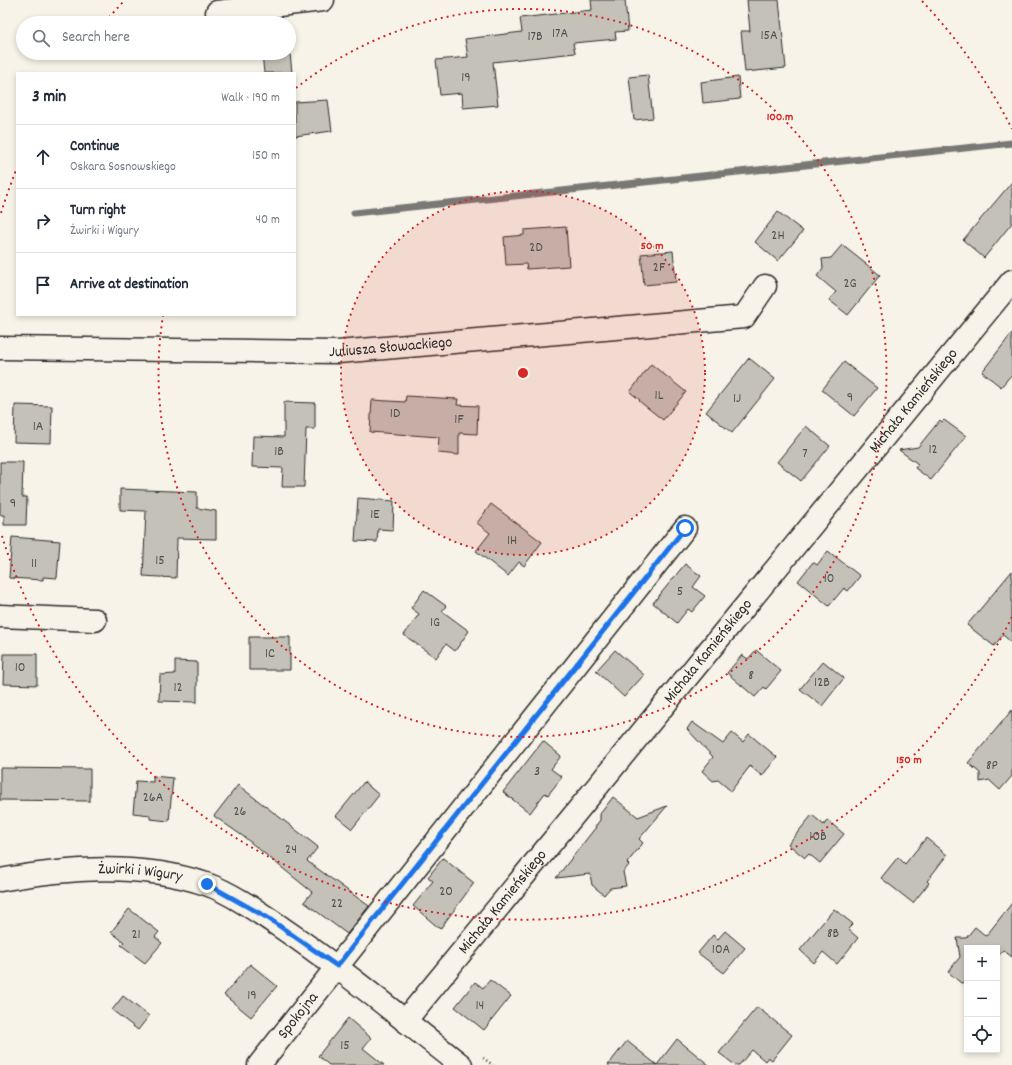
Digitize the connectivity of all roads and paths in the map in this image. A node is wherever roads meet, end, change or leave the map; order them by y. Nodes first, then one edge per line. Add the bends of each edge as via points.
1 (323, 0) edge
2 (217, 12) dead end
3 (1012, 281) edge
4 (765, 286) dead end
5 (0, 348) edge
6 (685, 528) dead end
7 (0, 616) edge
8 (95, 620) dead end
9 (0, 880) edge
10 (337, 966) junction
11 (404, 1021) junction
12 (259, 1065) edge
13 (461, 1065) edge

1 - 2 street
3 - 11 street, Michała Kamieńskiego
4 - 5 street, Juliusza Słowackiego via 744,317 338,352
6 - 10 street, Spokojna
7 - 8 street
9 - 10 street, Żwirki i Wigury via 97,869 165,874 207,884 247,906
10 - 11 street, Żwirki i Wigury
10 - 12 street, Spokojna
11 - 13 street, Żwirki i Wigury

